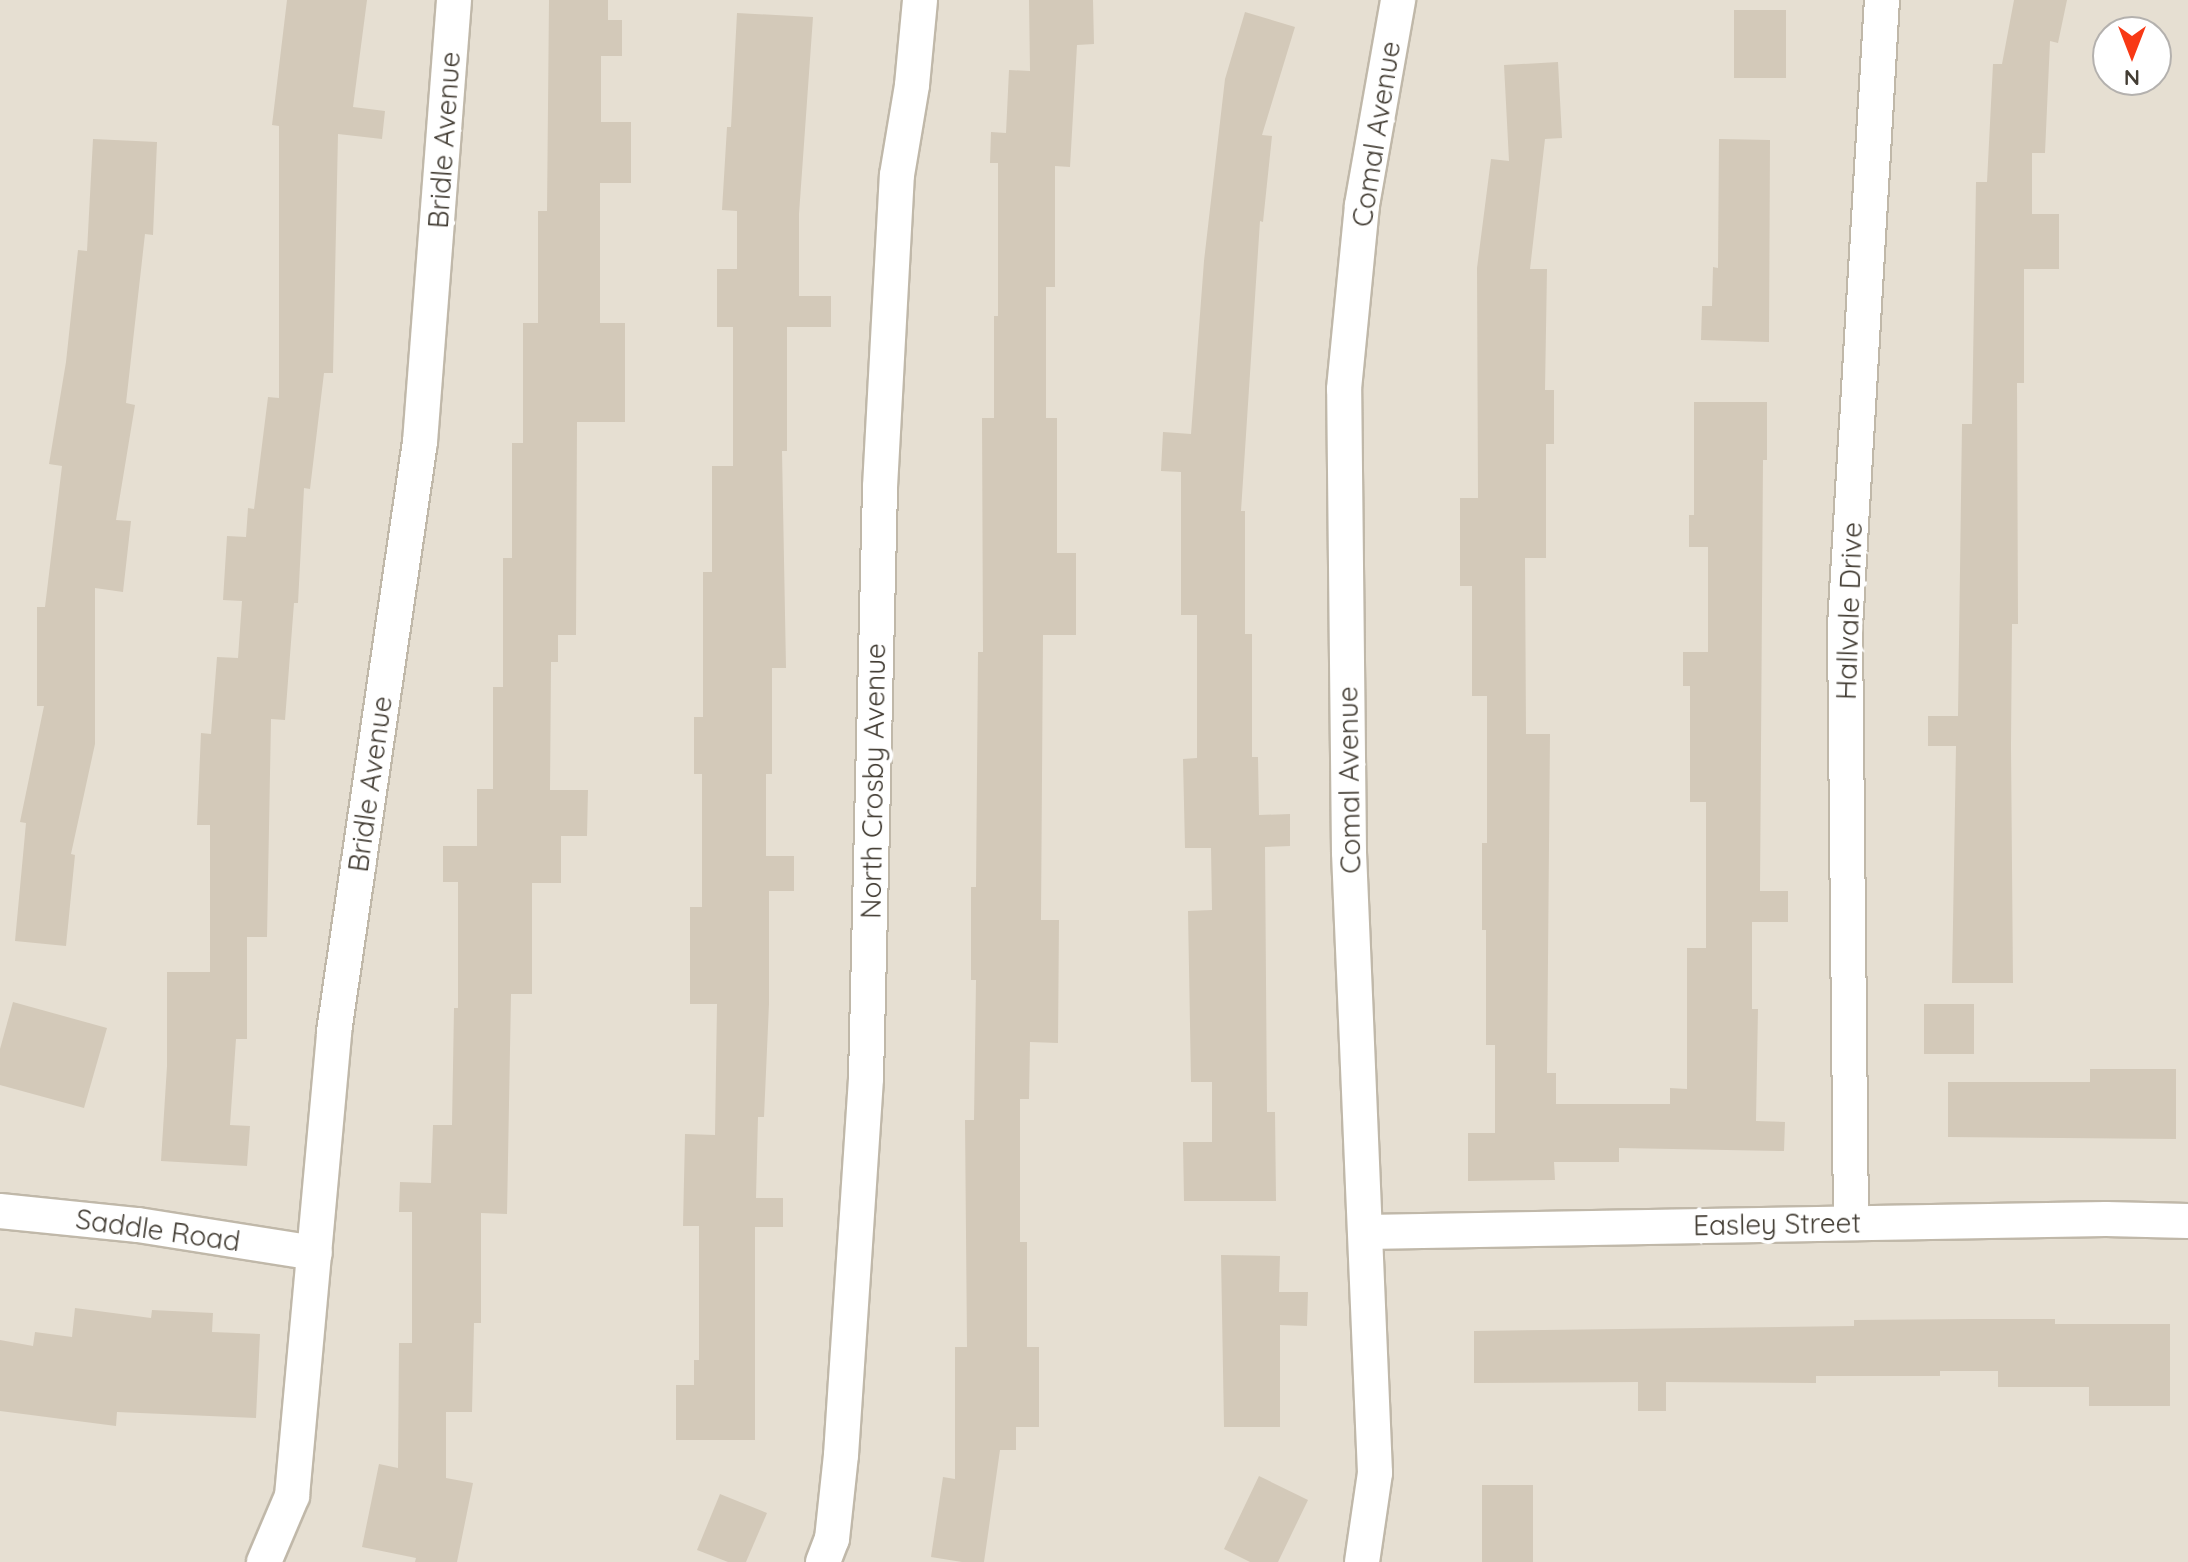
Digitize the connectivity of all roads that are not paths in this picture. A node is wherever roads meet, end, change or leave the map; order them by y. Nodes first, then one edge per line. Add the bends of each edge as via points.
1 (454, 0) edge
2 (920, 0) edge
3 (1398, 0) edge
4 (1882, 0) edge
5 (0, 1211) edge
6 (2188, 1221) edge
7 (1851, 1223) junction
8 (1366, 1232) junction
9 (315, 1253) junction
10 (264, 1562) edge
11 (823, 1562) edge
12 (1362, 1562) edge

1 - 9 street, Bridle Avenue via 420,442 334,1032
2 - 11 street, North Crosby Avenue via 897,175 880,487 866,1078 841,1455 832,1539
3 - 8 street, Comal Avenue via 1362,205 1344,389 1349,852
4 - 7 street, Hallvale Drive via 1845,626
5 - 9 street, Saddle Road via 138,1225
6 - 7 street, Easley Street
7 - 8 street, Easley Street
8 - 12 street, Comal Avenue via 1375,1473
9 - 10 street, Bridle Avenue via 292,1496

